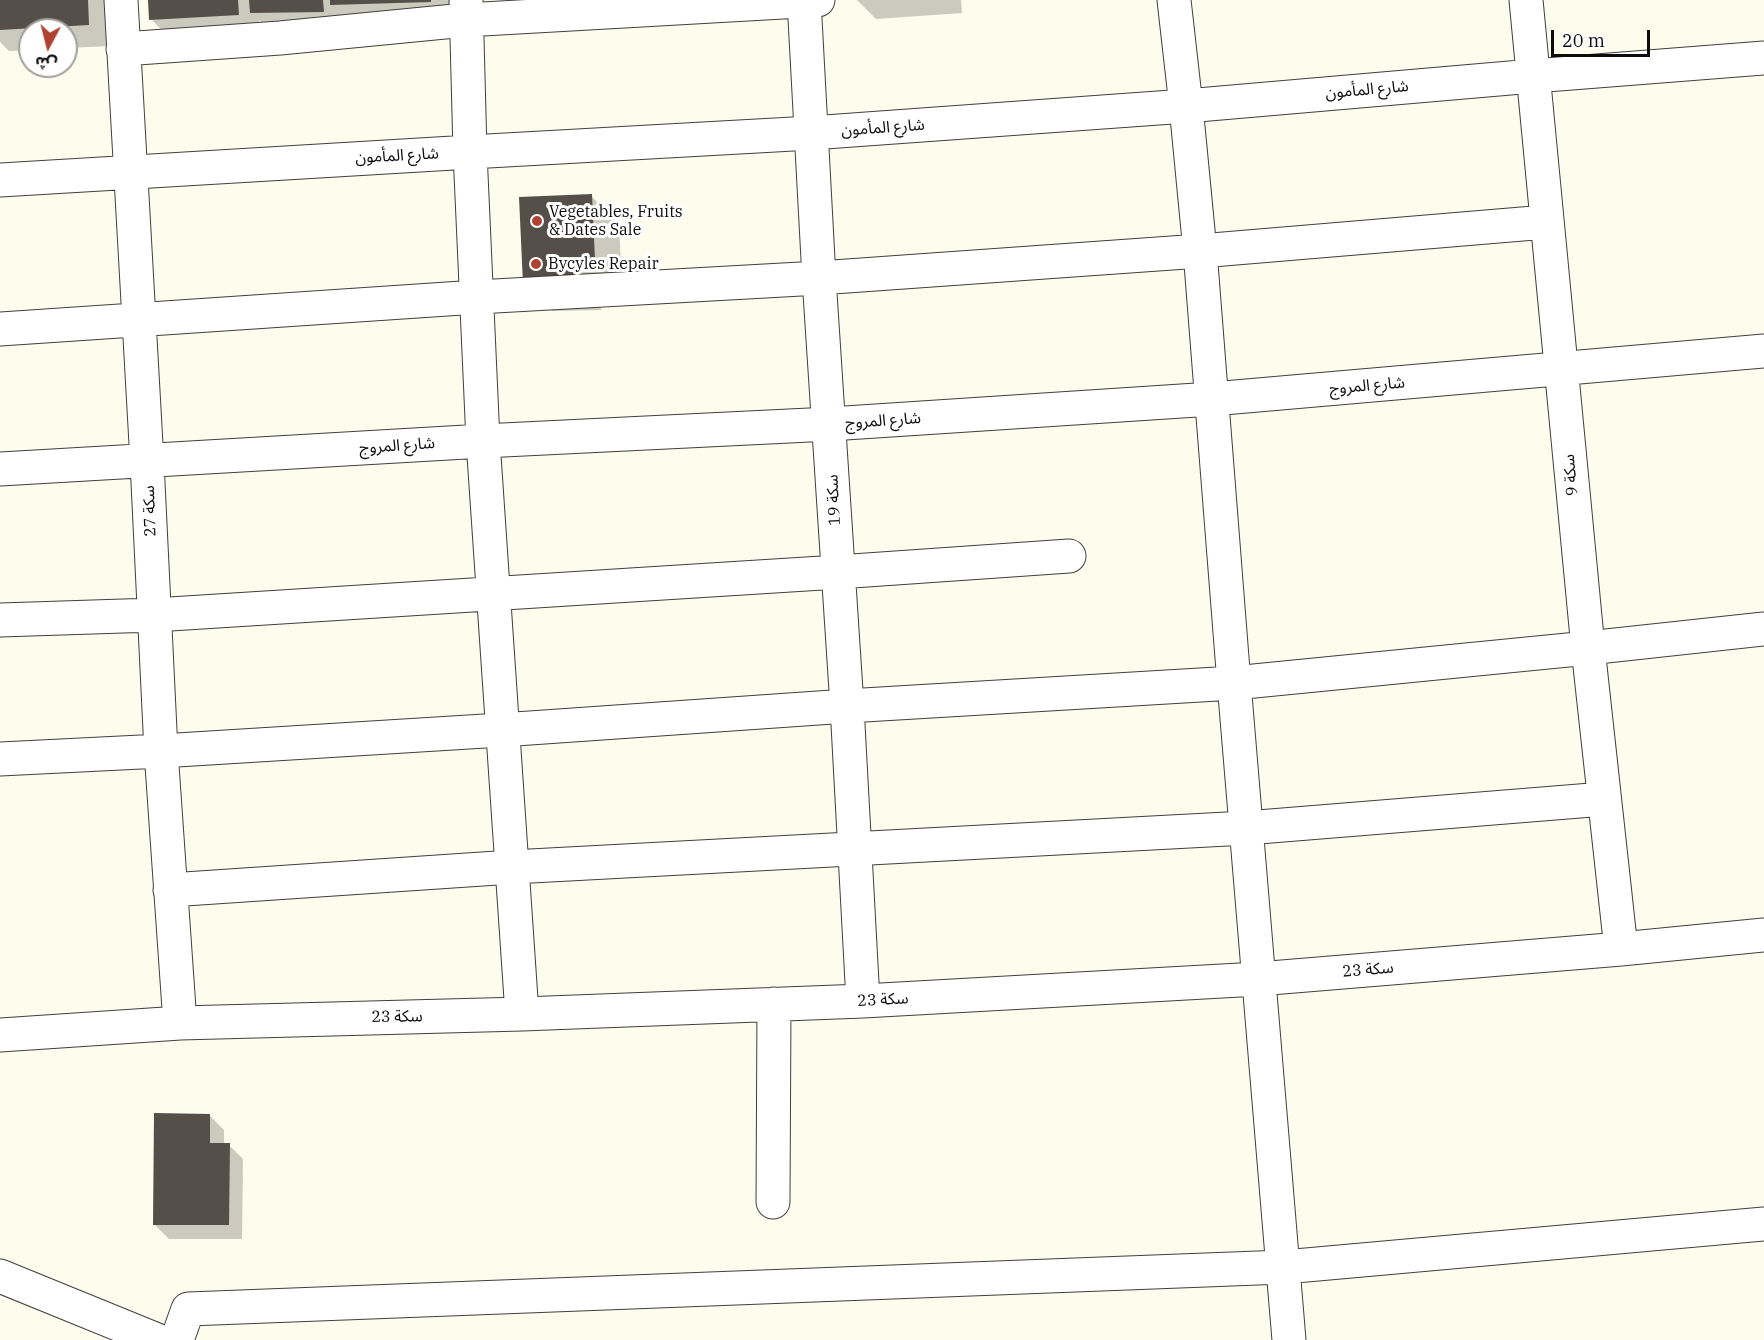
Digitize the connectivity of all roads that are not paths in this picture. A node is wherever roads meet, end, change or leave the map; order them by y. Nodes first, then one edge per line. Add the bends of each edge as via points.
1 (121, 0) edge
2 (809, 0) edge
3 (1174, 0) edge
4 (1526, 0) edge
5 (465, 10) edge
6 (123, 49) junction
7 (1764, 58) edge
8 (1533, 76) junction
9 (1186, 106) junction
10 (811, 133) junction
11 (470, 152) junction
12 (130, 172) junction
13 (0, 180) edge
14 (1546, 222) junction
15 (1200, 251) junction
16 (819, 278) junction
17 (477, 297) junction
18 (139, 320) junction
19 (0, 329) edge
20 (1764, 351) edge
21 (1562, 370) junction
22 (1212, 399) junction
23 (830, 424) junction
24 (483, 441) junction
25 (147, 462) junction
26 (0, 469) edge
27 (1070, 555) dead end
28 (838, 572) junction
29 (493, 594) junction
30 (154, 615) junction
31 (0, 620) edge
32 (1764, 629) edge
33 (1588, 648) junction
34 (1234, 682) junction
35 (847, 706) junction
36 (501, 730) junction
37 (161, 752) junction
38 (0, 759) edge
39 (1604, 799) junction
40 (1246, 828) junction
41 (856, 850) junction
42 (512, 867) junction
43 (170, 890) junction
44 (1764, 934) edge
45 (1621, 949) junction
46 (1258, 979) junction
47 (863, 1001) junction
48 (774, 1004) junction
49 (522, 1014) junction
50 (180, 1023) junction
51 (0, 1035) edge
52 (773, 1202) dead end
53 (1764, 1224) edge
54 (1284, 1267) junction
55 (0, 1276) edge
56 (157, 1340) edge
57 (177, 1340) edge
58 (1289, 1340) edge

1 - 6 street, سكة 27
2 - 5 street
2 - 10 street, سكة 19
3 - 9 street
4 - 8 street, سكة 9
5 - 6 street via 280,38
5 - 11 street
6 - 12 street, سكة 27
7 - 8 street, شارع المأمون
8 - 9 street, شارع المأمون
8 - 14 street, سكة 9
9 - 10 street, شارع المأمون
9 - 15 street
10 - 11 street, شارع المأمون
10 - 16 street, سكة 19
11 - 12 street, شارع المأمون
11 - 17 street
12 - 13 street, شارع المأمون
12 - 18 street, سكة 27
14 - 15 street
14 - 21 street, سكة 9
15 - 16 street
15 - 22 street
16 - 17 street
16 - 23 street, سكة 19
17 - 18 street
17 - 24 street
18 - 19 street
18 - 25 street, سكة 27
20 - 21 street, شارع المروج
21 - 22 street, شارع المروج
21 - 33 street, سكة 9
22 - 23 street, شارع المروج
22 - 34 street
23 - 24 street, شارع المروج
23 - 28 street, سكة 19
24 - 25 street, شارع المروج
24 - 29 street
25 - 26 street, شارع المروج
25 - 30 street, سكة 27
27 - 28 street
28 - 29 street
28 - 35 street, سكة 19
29 - 30 street
29 - 36 street
30 - 31 street
30 - 37 street, سكة 27
32 - 33 street
33 - 34 street
33 - 39 street, سكة 9
34 - 35 street
34 - 40 street
35 - 36 street
35 - 41 street, سكة 19
36 - 37 street
36 - 42 street
37 - 38 street
37 - 43 street, سكة 27
39 - 40 street
39 - 45 street, سكة 9
40 - 41 street
40 - 46 street
41 - 42 street
41 - 47 street, سكة 19
42 - 43 street
42 - 49 street
43 - 50 street, سكة 27
44 - 45 street, 23 سكة
45 - 46 street, 23 سكة
46 - 47 street, 23 سكة
46 - 54 street
47 - 48 street, 23 سكة
48 - 49 street, 23 سكة
48 - 52 street
49 - 50 street, 23 سكة
50 - 51 street, 23 سكة
53 - 54 street
54 - 57 street via 188,1309
54 - 58 street
55 - 56 street

